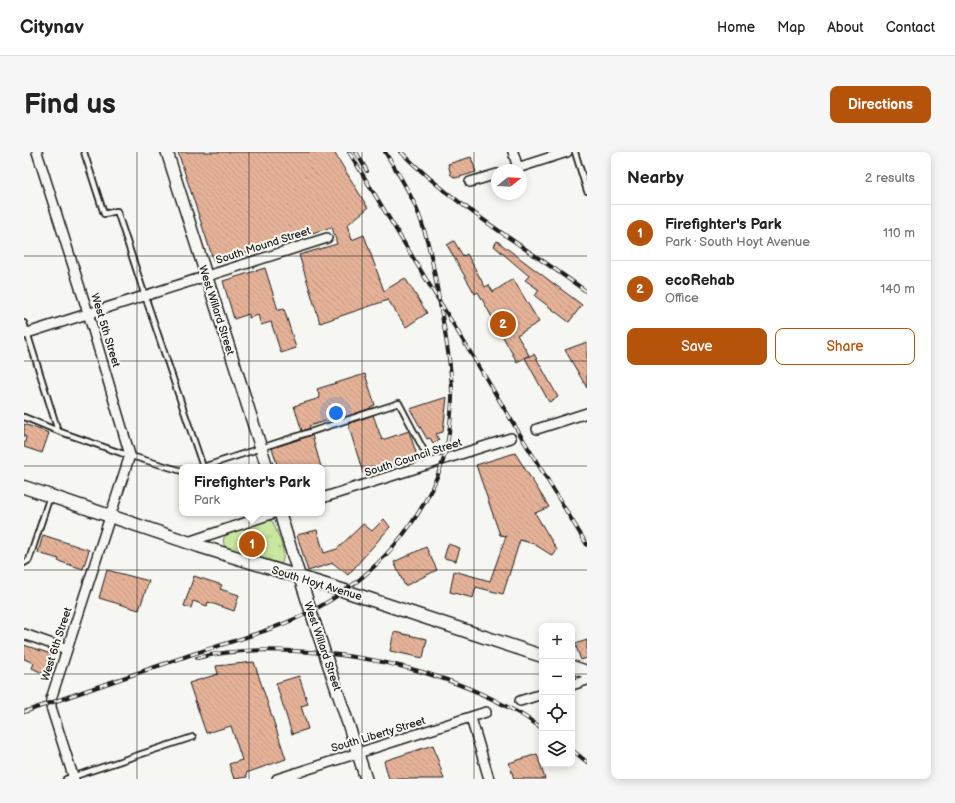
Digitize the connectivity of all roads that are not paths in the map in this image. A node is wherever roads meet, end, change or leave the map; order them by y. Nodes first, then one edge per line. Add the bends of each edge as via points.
1 (37, 152) edge
2 (84, 152) edge
3 (167, 152) edge
4 (513, 152) edge
5 (567, 152) edge
6 (575, 152) edge
7 (514, 164) edge
8 (527, 165) edge
9 (491, 176) edge
10 (470, 182) dead end
11 (587, 191) edge
12 (327, 238) dead end
13 (206, 275) junction
14 (145, 296) junction
15 (88, 313) junction
16 (24, 323) edge
17 (26, 333) edge
18 (587, 413) edge
19 (24, 417) edge
20 (537, 429) dead end
21 (58, 431) junction
22 (511, 438) dead end
23 (261, 449) junction
24 (130, 456) junction
25 (202, 464) edge
26 (213, 464) edge
27 (266, 464) edge
28 (431, 464) junction
29 (179, 470) edge
30 (24, 487) edge
31 (50, 496) junction
32 (325, 497) edge
33 (111, 516) junction
34 (265, 516) edge
35 (281, 516) edge
36 (188, 542) junction
37 (24, 564) edge
38 (299, 578) junction
39 (24, 634) edge
40 (66, 649) junction
41 (539, 655) edge
42 (575, 668) edge
43 (587, 672) edge
44 (587, 680) edge
45 (575, 684) edge
46 (539, 695) edge
47 (520, 701) dead end
48 (486, 712) dead end
49 (471, 718) junction
50 (193, 737) dead end
51 (358, 753) junction
52 (71, 778) edge
53 (277, 779) edge
54 (366, 779) edge
55 (489, 779) edge

1 - 15 street, West 5th Street
2 - 14 lane via 104,214 117,211
3 - 13 street, West Willard Street
4 - 7 street
5 - 8 street
6 - 11 lane
9 - 10 street
12 - 13 street, South Mound Street
13 - 14 street, South Mound Street
13 - 23 street, West Willard Street
14 - 15 street, South Mound Street
14 - 25 lane
15 - 17 street, South Mound Street
15 - 24 street, West 5th Street
16 - 17 lane
17 - 21 lane
18 - 20 street
19 - 21 lane
21 - 24 lane
22 - 28 street, South Council Street
23 - 26 lane
23 - 27 street, West Willard Street
23 - 28 lane via 399,403
24 - 29 lane
24 - 33 street
28 - 32 street, South Council Street
30 - 31 main road, South Hoyt Avenue
31 - 33 main road, South Hoyt Avenue
31 - 37 lane via 29,560
33 - 36 main road, South Hoyt Avenue
33 - 40 street, West 6th Street
34 - 36 street
35 - 38 street, West Willard Street
36 - 38 main road, South Hoyt Avenue
38 - 41 main road, South Hoyt Avenue
38 - 51 street, West Willard Street
39 - 40 street
40 - 52 street, West 6th Street via 50,703
42 - 43 main road
44 - 45 street
46 - 47 street
48 - 49 street, South Liberty Street
49 - 51 street, South Liberty Street
49 - 55 street
50 - 52 lane
51 - 53 street, South Liberty Street
51 - 54 street, West Willard Street

